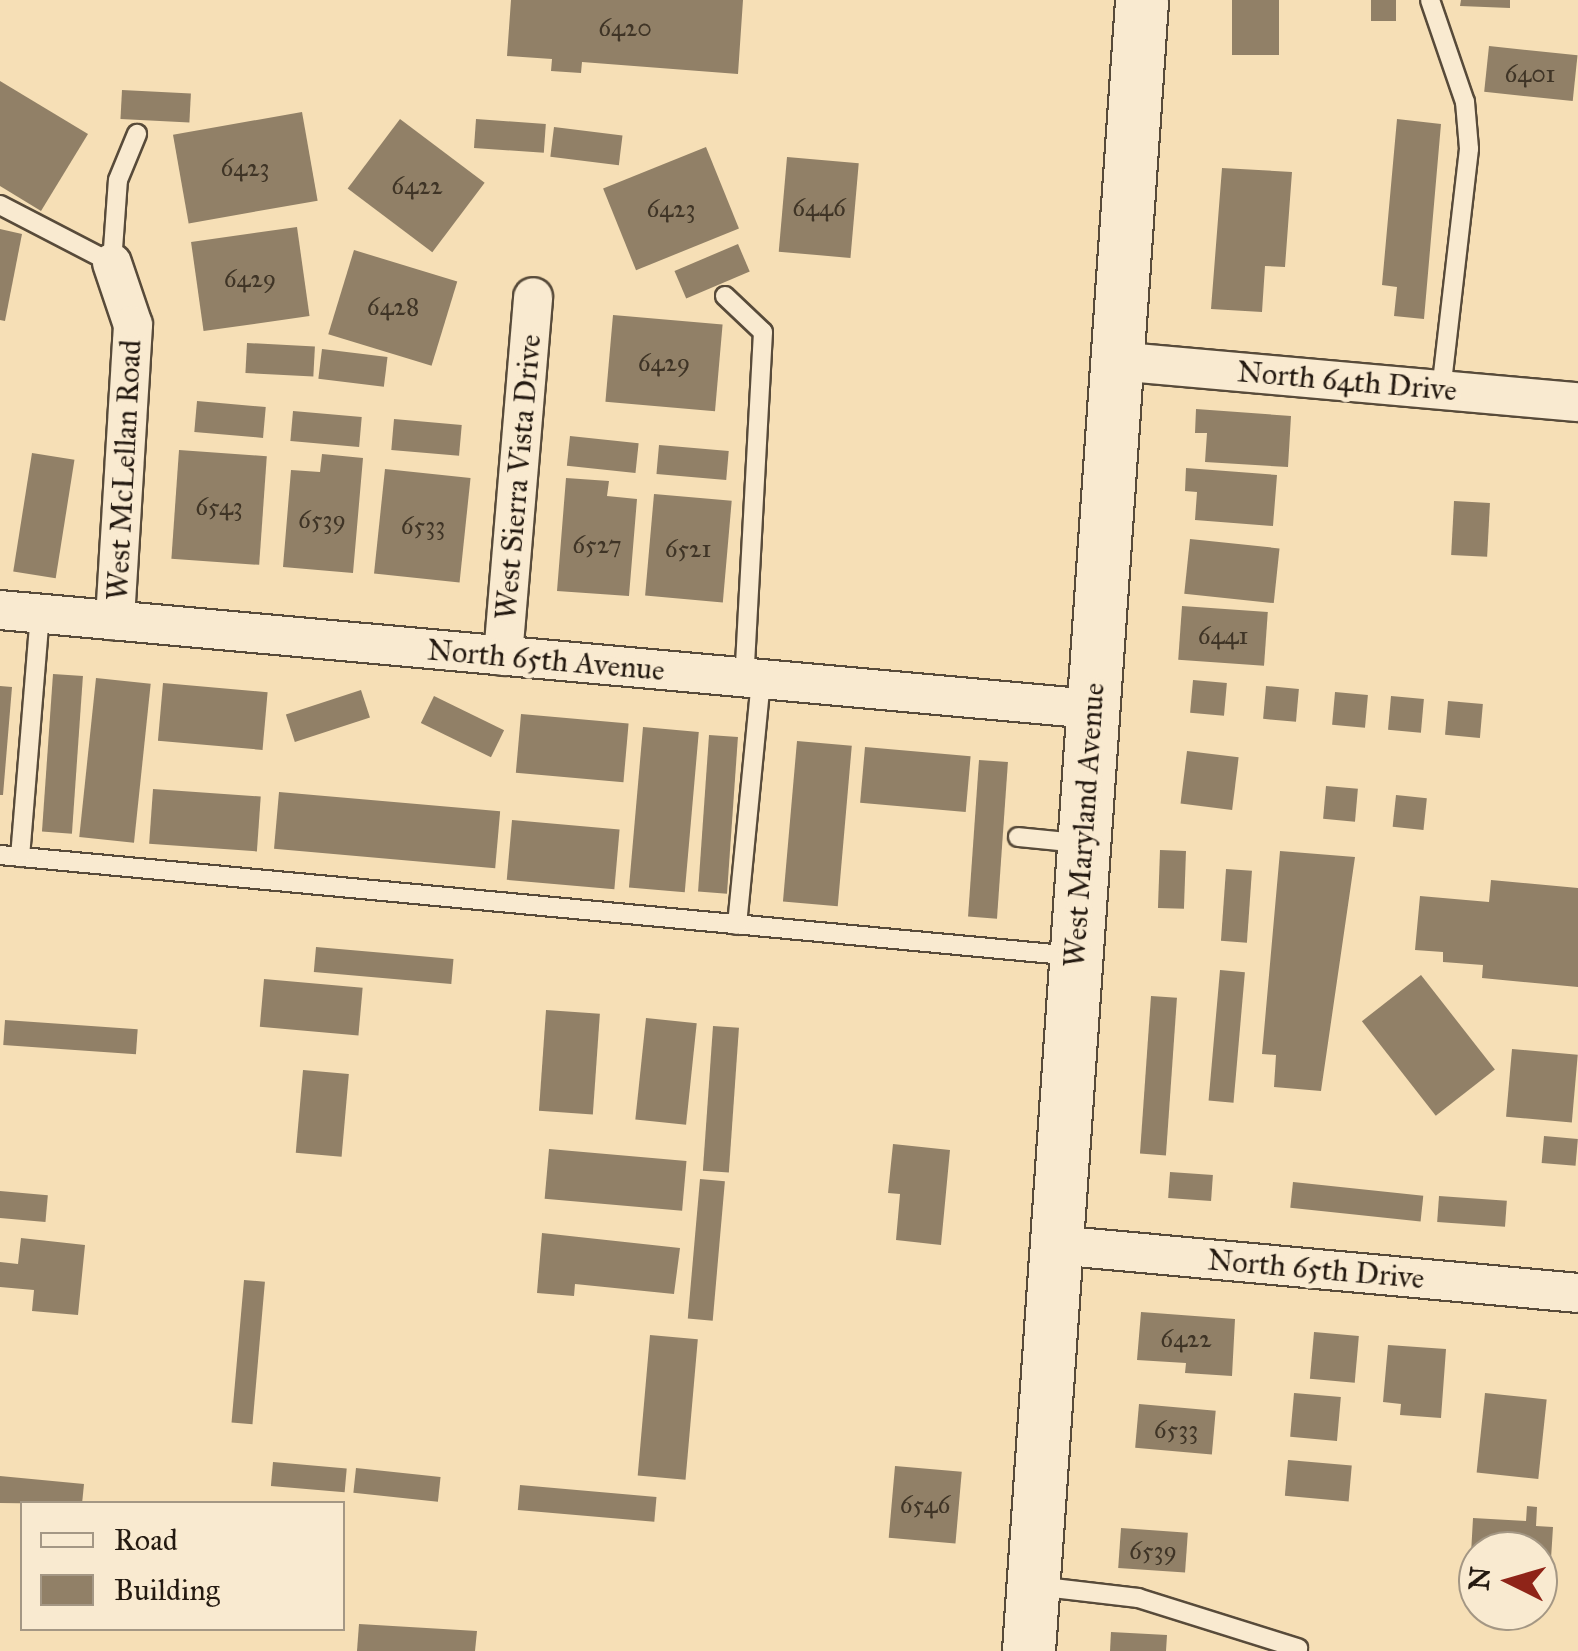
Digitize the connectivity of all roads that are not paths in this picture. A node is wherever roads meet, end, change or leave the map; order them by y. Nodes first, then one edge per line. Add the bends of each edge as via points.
1 (1142, 0) edge
2 (1430, 0) edge
3 (137, 134) dead end
4 (0, 205) edge
5 (112, 263) junction
6 (725, 296) dead end
7 (532, 298) dead end
8 (1116, 361) junction
9 (1441, 390) junction
10 (1578, 402) edge
11 (0, 610) edge
12 (40, 614) junction
13 (115, 620) junction
14 (503, 656) junction
15 (753, 678) junction
16 (1092, 709) junction
17 (1018, 837) dead end
18 (1083, 844) junction
19 (0, 855) edge
20 (20, 857) junction
21 (737, 924) junction
22 (1074, 956) junction
23 (1054, 1245) junction
24 (1578, 1293) edge
25 (1033, 1586) junction
26 (1298, 1648) dead end
27 (1029, 1651) edge

1 - 8 street, West Maryland Avenue
2 - 9 lane via 1465,102 1469,149
3 - 5 lane via 118,180
4 - 5 lane
5 - 13 street, West McLellan Road via 133,325
6 - 15 lane via 763,332
7 - 14 street, West Sierra Vista Drive
8 - 9 street, North 64th Drive
8 - 16 street, West Maryland Avenue
9 - 10 street, North 64th Drive
11 - 12 street, North 65th Avenue
12 - 13 street, North 65th Avenue
12 - 20 lane
13 - 14 street, North 65th Avenue
14 - 15 street, North 65th Avenue
15 - 16 street, North 65th Avenue
15 - 21 lane
16 - 18 street, West Maryland Avenue
17 - 18 lane
18 - 22 street, West Maryland Avenue
19 - 20 lane
20 - 21 lane
21 - 22 lane
22 - 23 street, West Maryland Avenue
23 - 24 street, North 65th Drive
23 - 25 street, West Maryland Avenue
25 - 26 lane via 1138,1598
25 - 27 street, West Maryland Avenue

